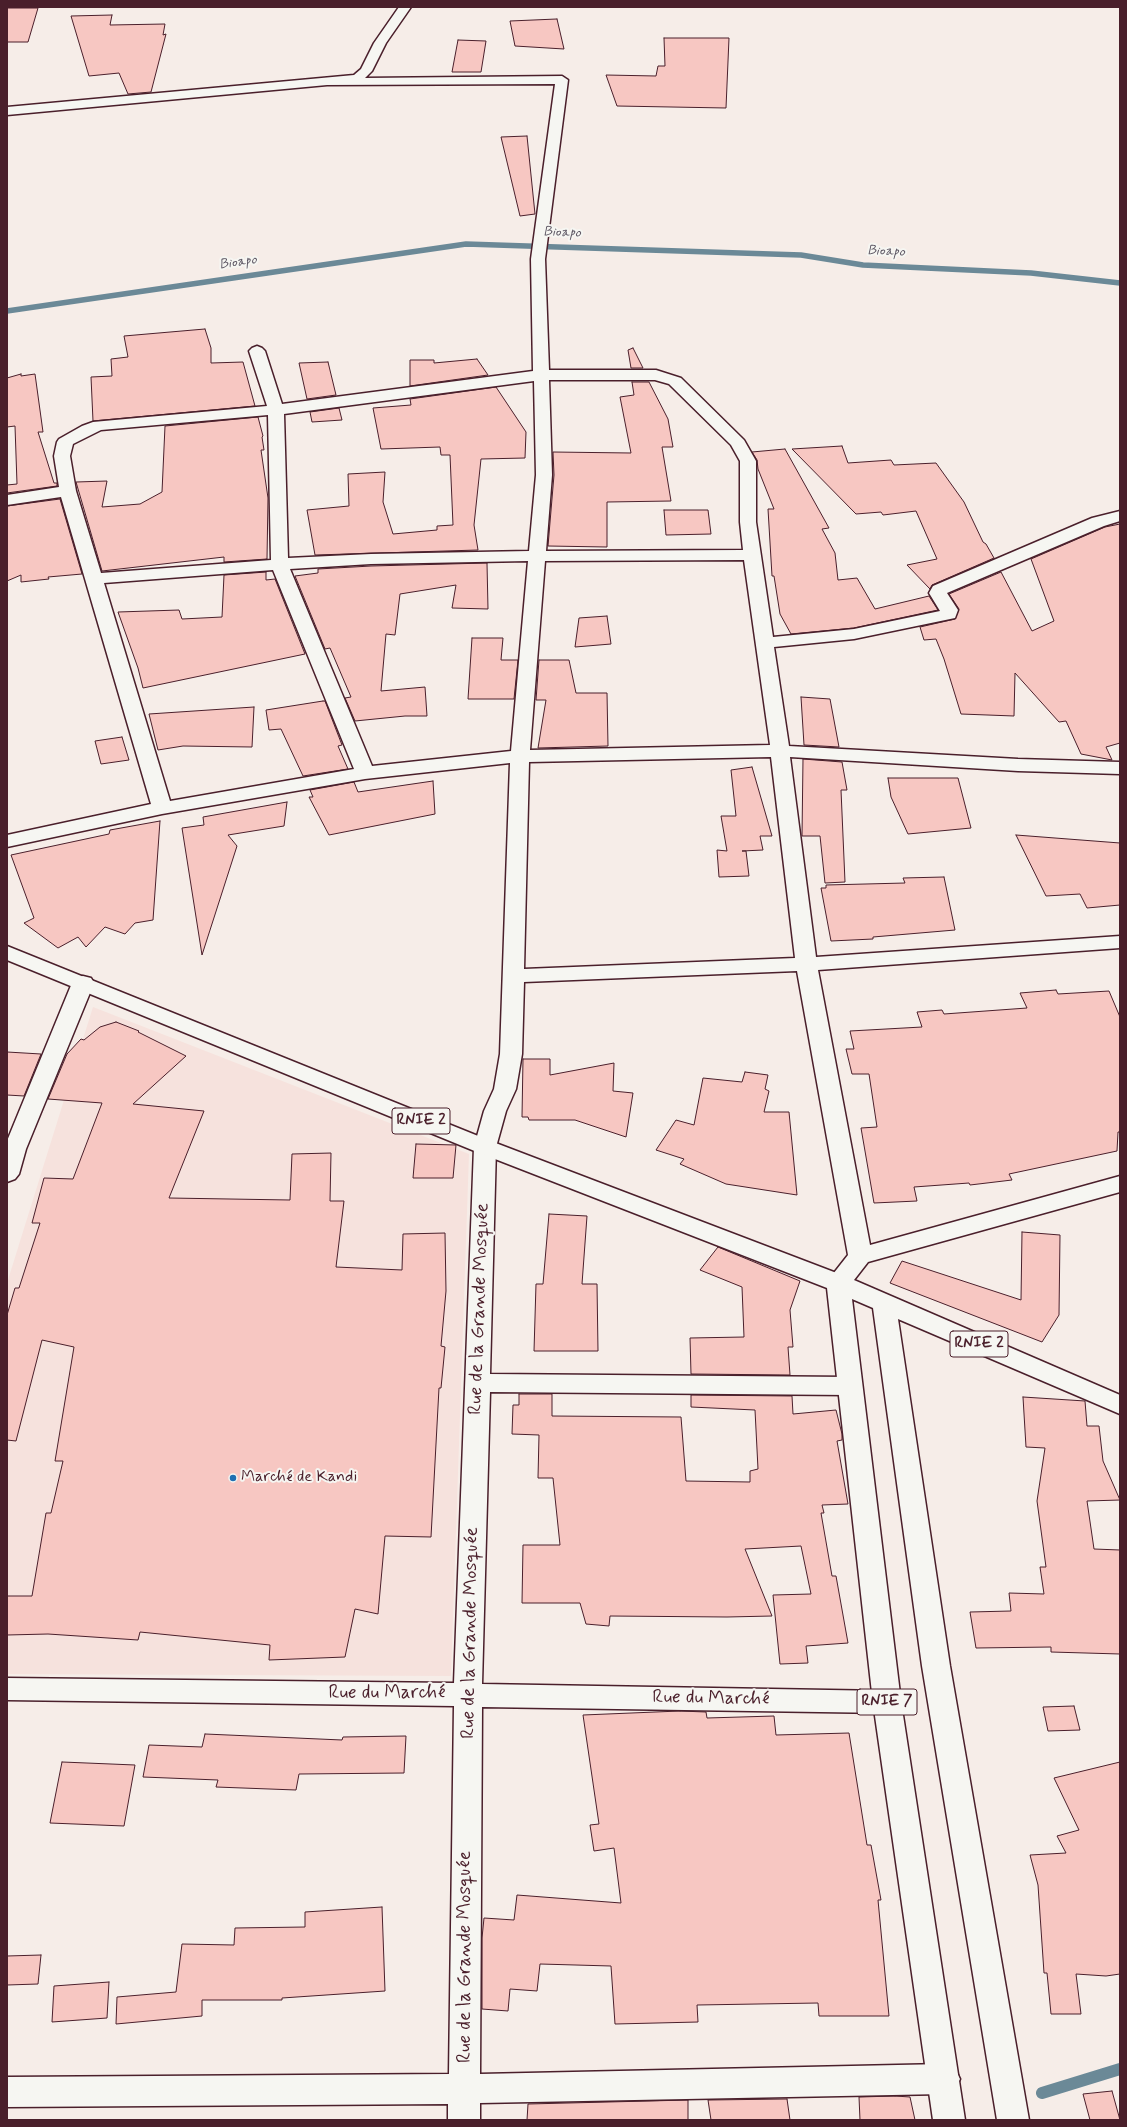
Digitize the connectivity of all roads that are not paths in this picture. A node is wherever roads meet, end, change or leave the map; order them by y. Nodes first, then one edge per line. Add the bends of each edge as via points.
1 (406, 7) edge
2 (332, 82) junction
3 (7, 111) edge
4 (257, 351) dead end
5 (540, 375) junction
6 (276, 410) junction
7 (68, 491) junction
8 (7, 500) edge
9 (1120, 516) edge
10 (752, 555) junction
11 (538, 556) junction
12 (280, 564) junction
13 (93, 579) junction
14 (764, 644) junction
15 (780, 751) junction
16 (520, 756) junction
17 (1120, 768) edge
18 (365, 773) junction
19 (162, 808) junction
20 (7, 840) edge
21 (1120, 942) edge
22 (7, 952) edge
23 (806, 964) junction
24 (515, 976) junction
25 (83, 983) junction
26 (486, 1147) junction
27 (11, 1150) edge
28 (7, 1174) edge
29 (1120, 1184) edge
30 (860, 1256) junction
31 (838, 1283) junction
32 (884, 1303) junction
33 (478, 1384) junction
34 (849, 1386) junction
35 (1120, 1405) edge
36 (7, 1689) edge
37 (468, 1694) junction
38 (887, 1702) junction
39 (944, 2079) junction
40 (466, 2089) junction
41 (7, 2092) edge
42 (464, 2120) edge
43 (949, 2120) edge
44 (1013, 2120) edge

1 - 2 street via 380,43 366,72 357,78
2 - 3 street
2 - 5 street, Rue de la Grande Mosquée via 562,80 538,259
4 - 6 street
5 - 6 street
5 - 10 street via 656,375 675,381 738,443 748,461 748,522
5 - 11 street, Rue de la Grande Mosquée via 544,475
6 - 7 street via 88,428 65,442 62,456
6 - 12 street
7 - 8 street
7 - 13 street
9 - 14 street via 1098,522 939,590 938,593 949,614 854,634
10 - 11 street
10 - 14 street
11 - 12 street via 371,559
11 - 16 street, Rue de la Grande Mosquée
12 - 13 street
12 - 18 street
13 - 19 street
14 - 15 street
15 - 16 street
15 - 17 street via 1018,765
15 - 23 street
16 - 18 street
16 - 24 street, Rue de la Grande Mosquée
18 - 19 street
19 - 20 street
21 - 23 street
22 - 25 street, RNIE 2
23 - 24 street
23 - 30 street
24 - 26 street, Rue de la Grande Mosquée via 511,1054 505,1089
25 - 26 street, RNIE 2
25 - 27 street
26 - 31 street, RNIE 2
26 - 33 street, Rue de la Grande Mosquée
27 - 28 street
29 - 30 street
30 - 31 street
31 - 32 street, RNIE 2
31 - 34 street, RNIE 7
32 - 35 street, RNIE 2
32 - 44 street, RNIE 7 via 936,1666
33 - 34 street
33 - 37 street, Rue de la Grande Mosquée
34 - 38 street, RNIE 7
36 - 37 street, Rue du Marché
37 - 38 street, Rue du Marché
37 - 40 street, Rue de la Grande Mosquée
38 - 39 street, RNIE 7
39 - 40 street
39 - 43 street, RNIE 7
40 - 41 street
40 - 42 street, Rue de la Grande Mosquée

